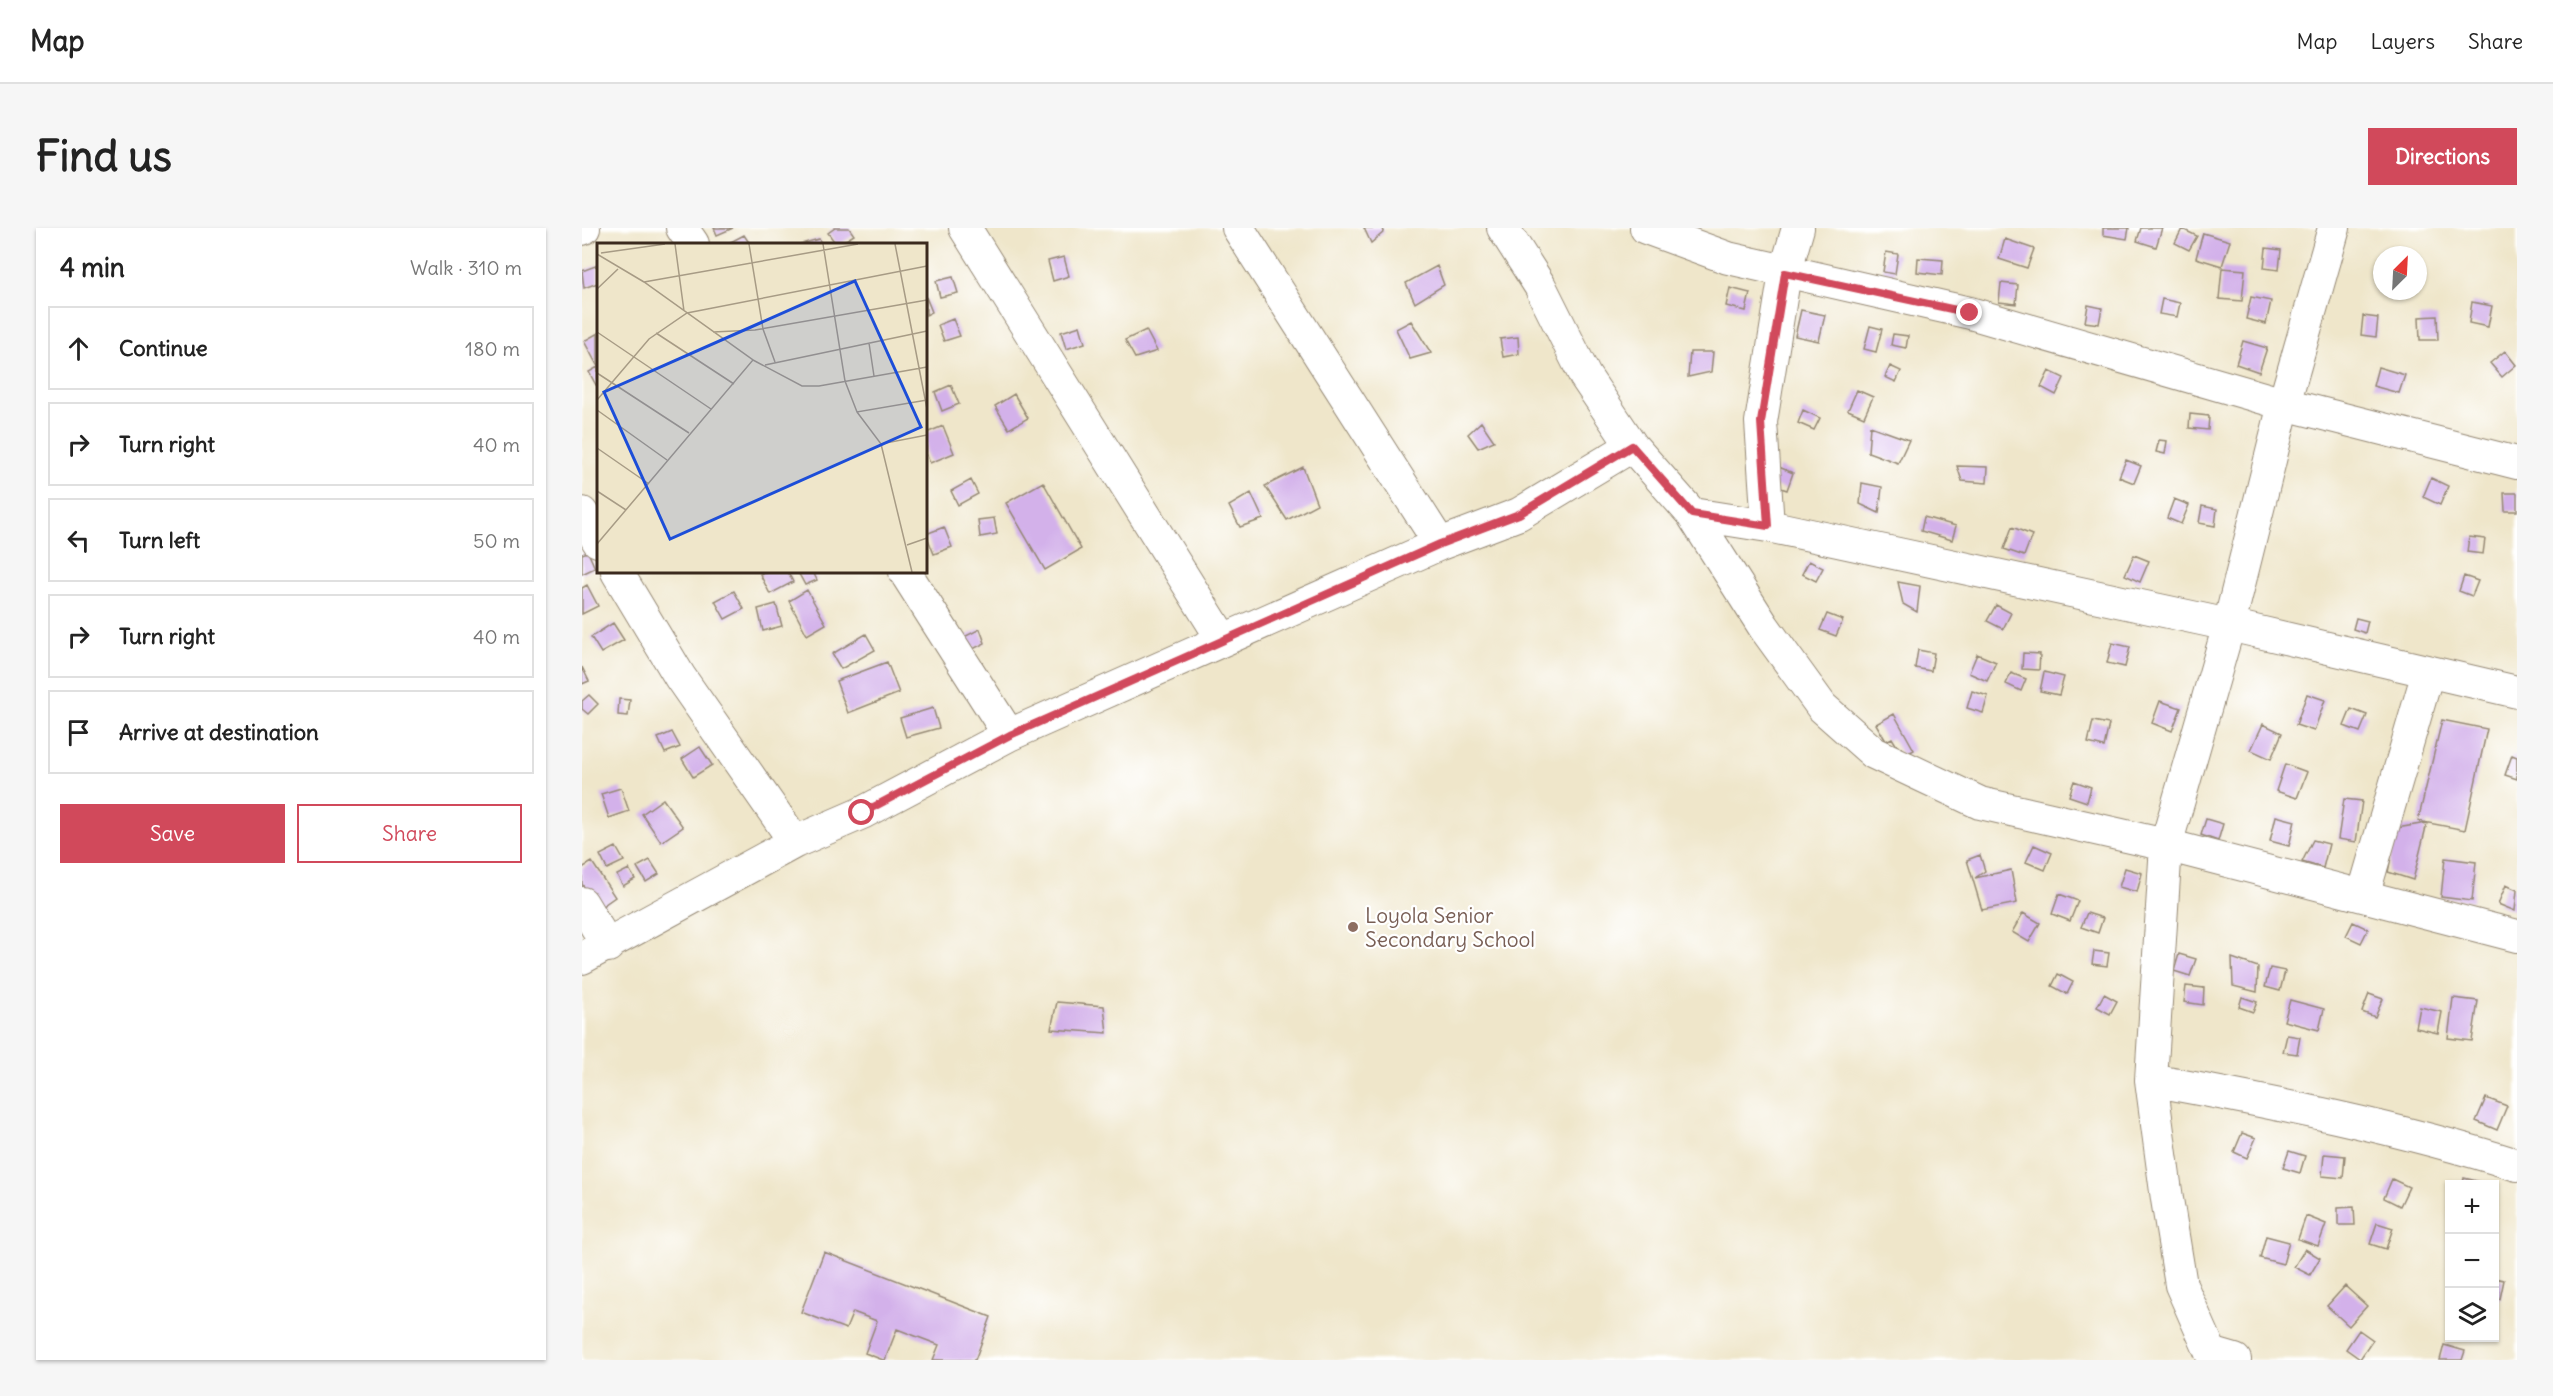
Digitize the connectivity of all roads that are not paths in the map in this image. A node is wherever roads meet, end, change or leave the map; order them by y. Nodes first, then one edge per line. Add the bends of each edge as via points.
1 (682, 228) edge
2 (965, 228) edge
3 (1238, 228) edge
4 (1503, 228) edge
5 (1646, 228) edge
6 (1798, 228) edge
7 (2334, 228) edge
8 (692, 243) edge
9 (1785, 273) junction
10 (2284, 404) junction
11 (1632, 446) junction
12 (2517, 463) edge
13 (582, 513) edge
14 (1692, 514) junction
15 (1768, 526) junction
16 (597, 539) edge
17 (1440, 544) junction
18 (618, 573) edge
19 (906, 573) edge
20 (2229, 625) junction
21 (1223, 640) junction
22 (2428, 672) junction
23 (2517, 692) edge
24 (1010, 735) junction
25 (795, 842) junction
26 (2166, 845) junction
27 (2363, 896) junction
28 (582, 903) edge
29 (2517, 936) edge
30 (595, 952) edge
31 (2151, 1080) junction
32 (2517, 1165) edge
33 (2219, 1358) edge

1 - 8 street
2 - 21 street
3 - 17 street
4 - 11 street via 1540,286 1585,376
5 - 9 street via 1728,258
6 - 9 street
7 - 10 street
9 - 10 street via 1970,313
9 - 15 street via 1761,422
10 - 12 street
10 - 20 street
11 - 14 street
11 - 17 street via 1519,514
13 - 16 street
14 - 15 street
14 - 26 street via 1764,627 1822,707 1874,753 1980,803
15 - 20 street
17 - 21 street
18 - 25 street via 680,677
19 - 24 street
20 - 22 street
20 - 26 street
21 - 24 street
22 - 23 street
22 - 27 street
24 - 25 street via 862,813
25 - 30 street
26 - 27 street
26 - 31 street
27 - 29 street
28 - 30 street
31 - 32 street via 2292,1106
31 - 33 street via 2181,1285

